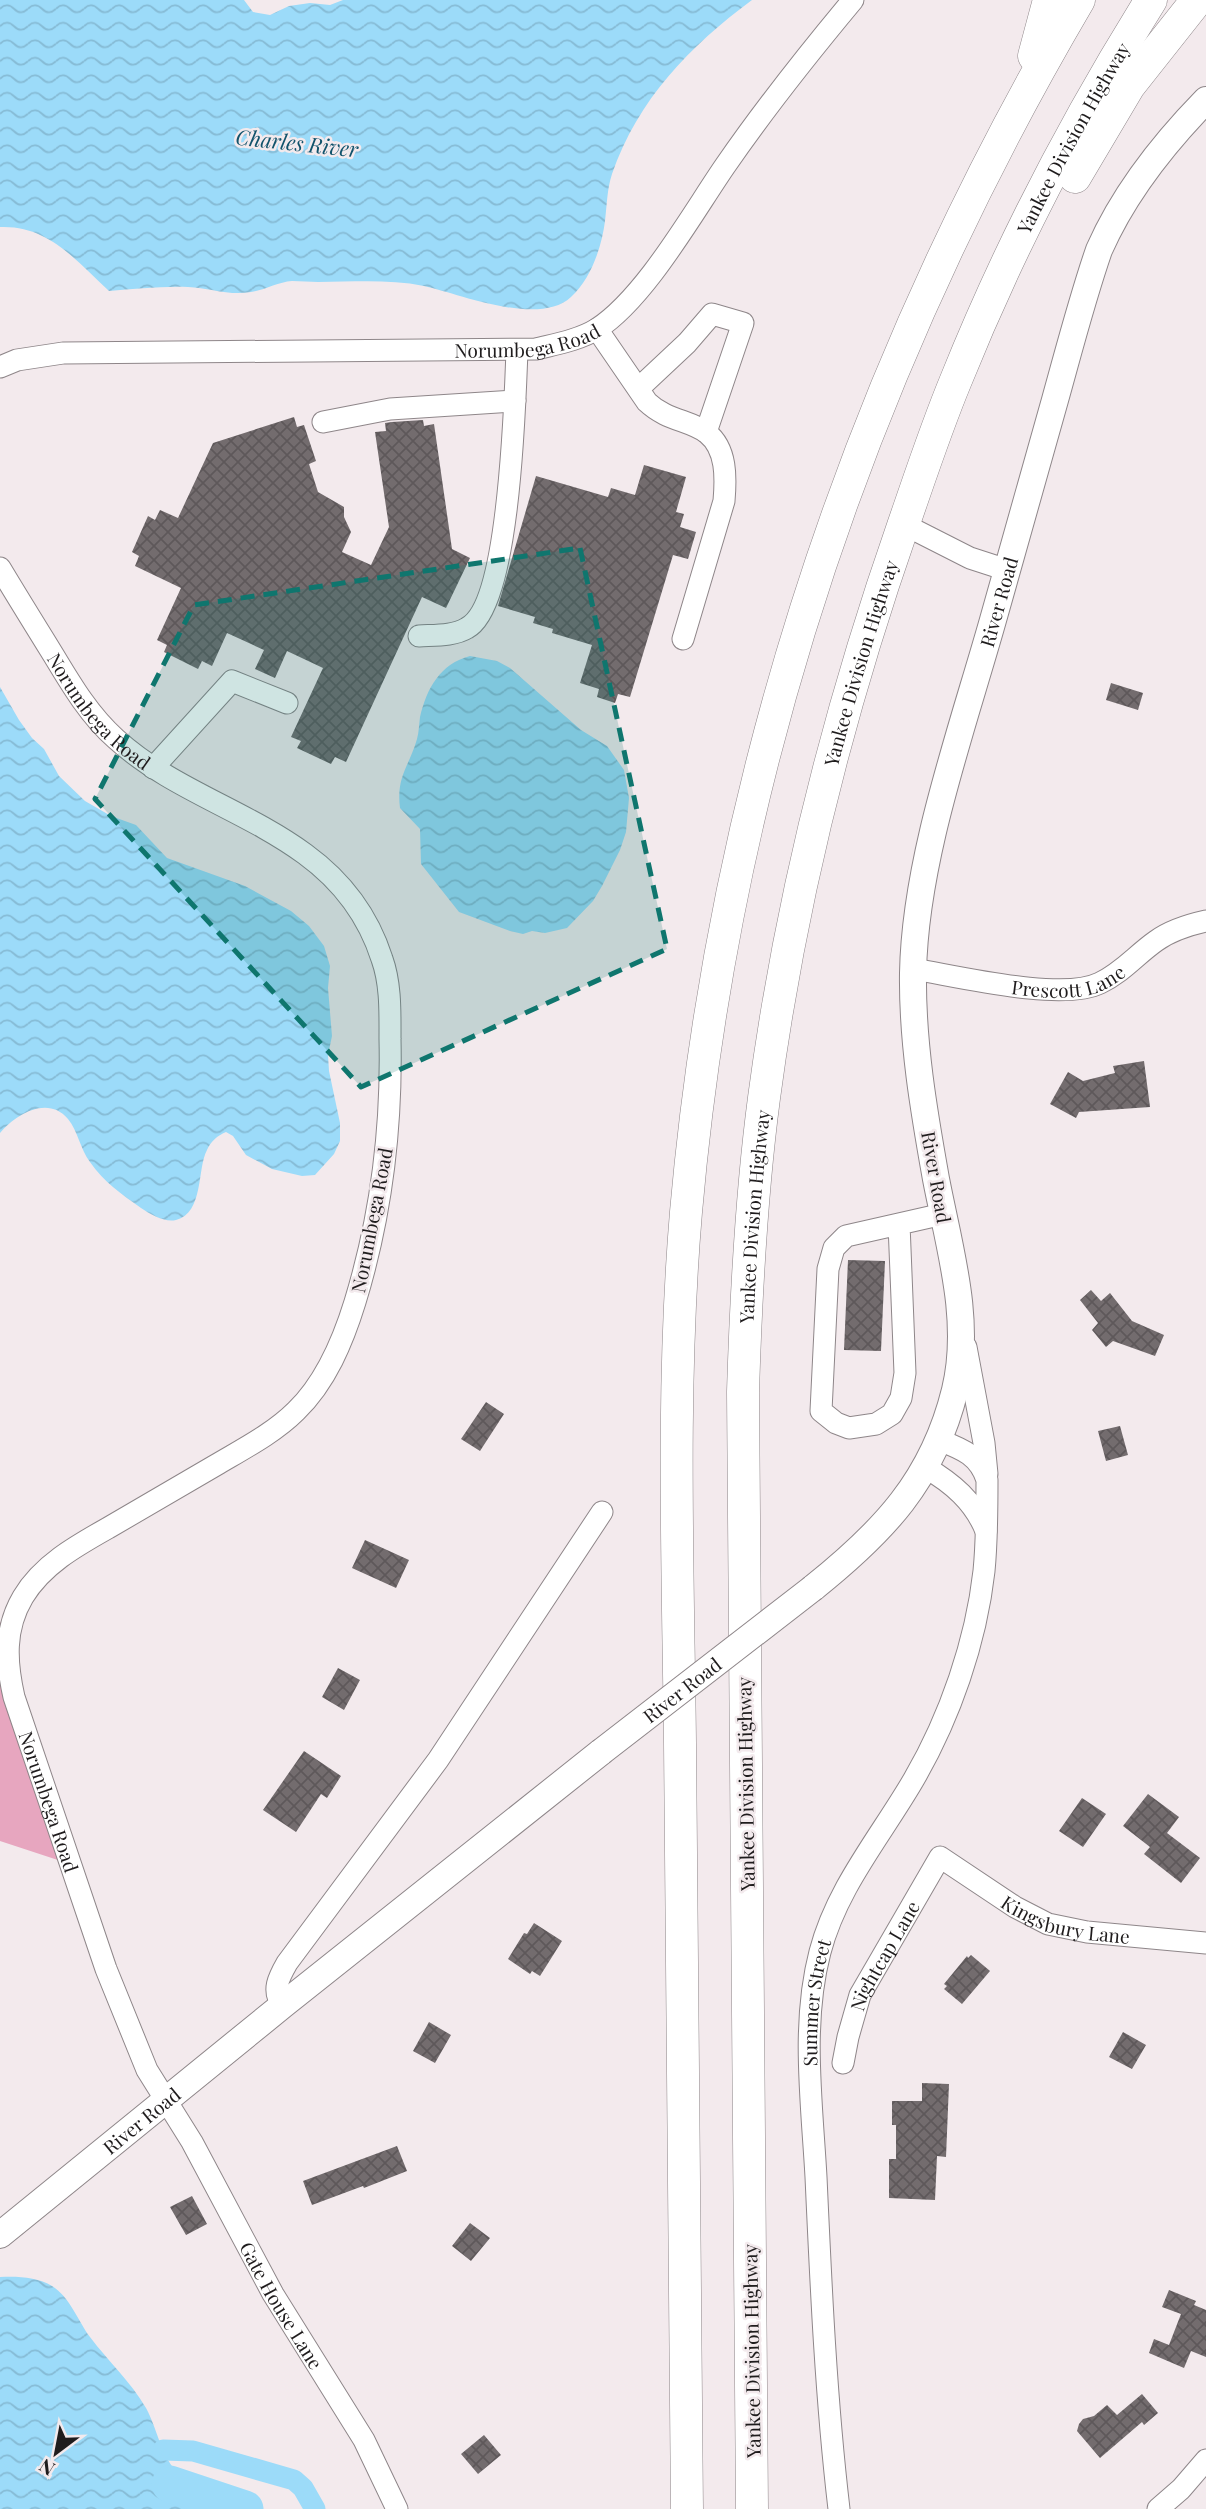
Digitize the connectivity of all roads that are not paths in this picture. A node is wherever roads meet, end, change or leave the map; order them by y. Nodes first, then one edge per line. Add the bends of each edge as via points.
1 (853, 0) edge
2 (1049, 0) edge
3 (1079, 0) edge
4 (1151, 0) edge
5 (1197, 0) edge
6 (1206, 100) edge
7 (1020, 104) junction
8 (597, 329) junction
9 (517, 350) junction
10 (0, 367) edge
11 (639, 388) junction
12 (515, 401) junction
13 (323, 422) dead end
14 (706, 432) junction
15 (936, 432) junction
16 (903, 524) junction
17 (0, 568) edge
18 (1007, 570) junction
19 (419, 636) dead end
20 (683, 639) dead end
21 (287, 703) dead end
22 (153, 768) junction
23 (1206, 921) edge
24 (913, 969) junction
25 (943, 1214) junction
26 (899, 1224) junction
27 (960, 1314) junction
28 (939, 1440) junction
29 (925, 1468) junction
30 (987, 1480) junction
31 (602, 1512) dead end
32 (986, 1533) junction
33 (940, 1857) joint
34 (1206, 1943) edge
35 (282, 2005) junction
36 (843, 2063) dead end
37 (165, 2101) junction
38 (0, 2235) edge
39 (1206, 2460) edge
40 (397, 2509) edge
41 (687, 2509) edge
42 (752, 2509) edge
43 (839, 2509) edge
44 (1158, 2509) edge

1 - 8 street, Norumbega Road via 771,101 643,284
2 - 7 highway
3 - 7 highway
4 - 15 highway, Yankee Division Highway via 1020,237
5 - 15 highway via 1144,65 1104,127 995,341
6 - 18 main road, River Road via 1140,178 1099,250
7 - 41 highway via 923,300 864,440 815,580 778,702 745,836 704,1061 687,1210 677,1410
8 - 9 street, Norumbega Road via 582,337
8 - 11 street
9 - 10 street, Norumbega Road via 63,353
9 - 12 street
11 - 14 street via 658,412
11 - 14 street via 712,314 743,323
12 - 13 street via 390,409
12 - 19 street via 506,507 491,592 483,612 467,628
14 - 20 street via 723,461 724,501
15 - 16 highway, Yankee Division Highway
16 - 18 street via 961,554
16 - 42 highway, Yankee Division Highway via 849,690 807,858 773,1039 752,1210 743,1417
17 - 22 street, Norumbega Road via 96,719
18 - 24 main road, River Road via 939,813 918,912
21 - 22 street via 232,681
22 - 37 street, Norumbega Road via 256,821 345,889 362,913 384,962 391,1060 386,1146 368,1254 341,1341 315,1390 295,1413 266,1434 54,1562 35,1580 12,1623 7,1647 14,1697 115,1996
23 - 24 street, Prescott Lane via 1156,941 1098,985 1073,990
24 - 25 main road, River Road via 917,1049
25 - 26 street
25 - 27 main road, River Road
26 - 26 street via 846,1236 834,1248 828,1269 821,1410 849,1428 876,1424 892,1413 901,1398 905,1373
27 - 28 main road, River Road via 959,1369
27 - 30 street, Summer Street
28 - 29 main road, River Road
28 - 30 street via 972,1455
29 - 32 street via 966,1497
29 - 35 main road, River Road, bridge via 881,1528 846,1561
30 - 32 street, Summer Street
31 - 35 street via 427,1776 287,1963 276,1993
32 - 43 street, Summer Street via 975,1622 954,1693 914,1779 848,1883 828,1926 814,1983 811,2081 829,2424
33 - 34 street, Kingsbury Lane via 1048,1924
33 - 36 street, Nightcap Lane via 860,1995
35 - 37 main road, River Road
37 - 38 main road, River Road
37 - 40 street, Gate House Lane via 192,2142 278,2303 358,2430
39 - 44 street

